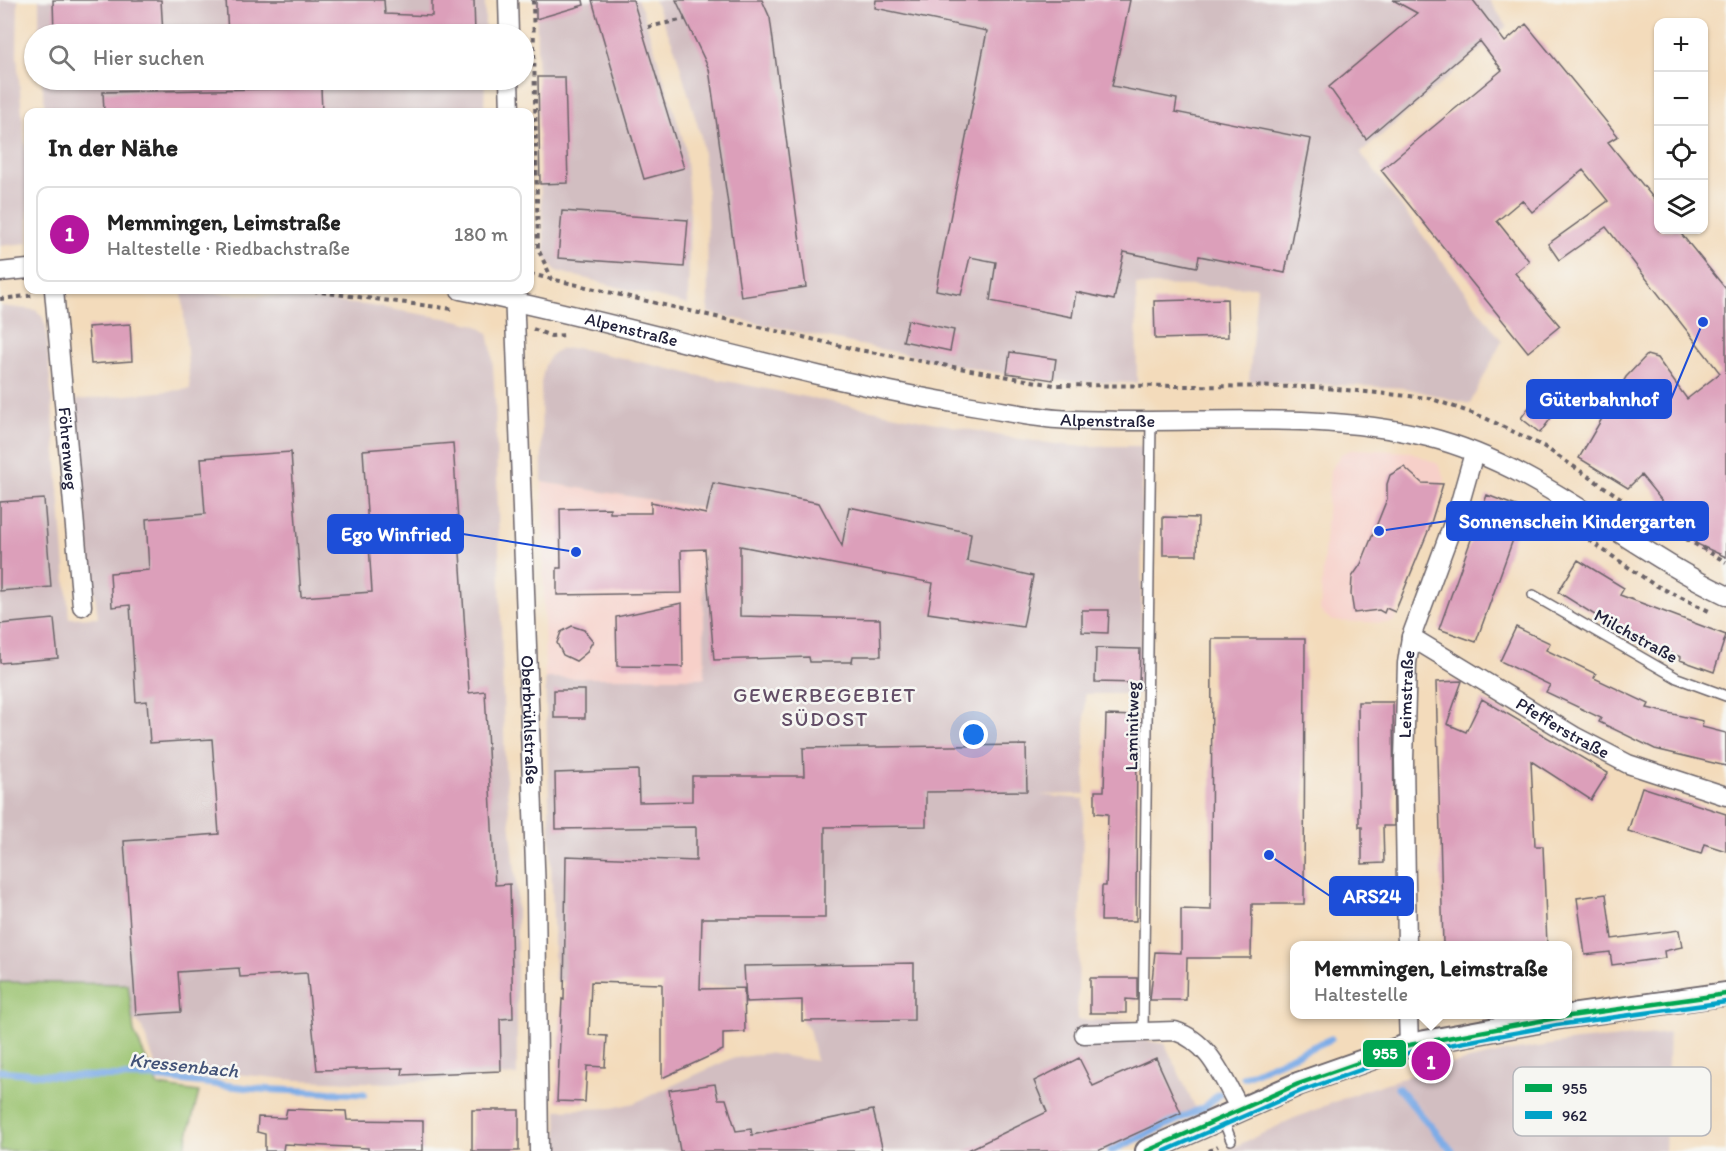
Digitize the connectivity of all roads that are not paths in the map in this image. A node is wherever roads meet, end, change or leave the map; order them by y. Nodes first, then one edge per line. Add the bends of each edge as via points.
1 (508, 0) edge
2 (509, 24) edge
3 (509, 90) edge
4 (510, 108) edge
5 (24, 269) edge
6 (0, 272) edge
7 (54, 294) edge
8 (497, 294) edge
9 (515, 296) edge
10 (1151, 421) junction
11 (1474, 453) junction
12 (1533, 595) dead end
13 (1726, 595) edge
14 (82, 606) dead end
15 (1411, 637) junction
16 (1726, 696) edge
17 (1726, 796) edge
18 (1407, 941) edge
19 (1726, 994) edge
20 (1572, 1016) edge
21 (1408, 1019) edge
22 (1551, 1019) edge
23 (1143, 1031) junction
24 (1084, 1034) dead end
25 (1409, 1045) junction
26 (1231, 1113) junction
27 (1231, 1140) road end
28 (539, 1151) edge
29 (1147, 1151) edge

1 - 2 street
3 - 4 street
5 - 6 street
7 - 14 street, Föhrenweg
8 - 9 street, Alpenstraße
9 - 10 street, Alpenstraße via 800,373 927,399 1058,419
9 - 28 street, Oberbrühlstraße via 536,893
10 - 11 street, Alpenstraße via 1284,420 1357,425 1429,438
10 - 23 lane, Laminitweg
11 - 13 street, Alpenstraße via 1539,483
11 - 15 street, Leimstraße via 1457,513
12 - 16 lane, Milchstraße via 1677,678
15 - 17 street, Pfefferstraße via 1628,765
15 - 18 street, Leimstraße via 1404,760
19 - 20 street
21 - 25 street
22 - 25 street
23 - 24 street
23 - 26 street via 1175,1031 1200,1044
25 - 26 street via 1298,1083
26 - 27 lane
26 - 29 street

